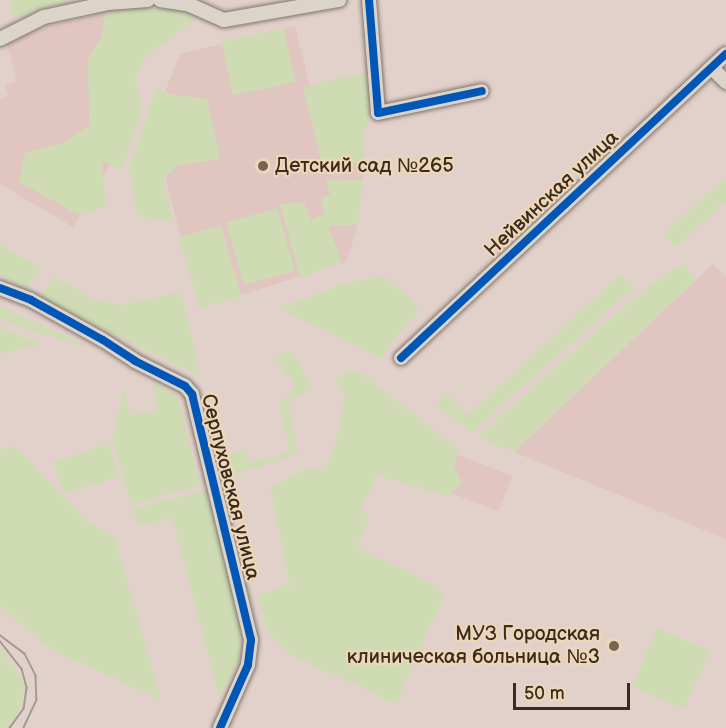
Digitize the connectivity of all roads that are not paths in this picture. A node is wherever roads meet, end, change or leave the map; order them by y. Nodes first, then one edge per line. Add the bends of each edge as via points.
1 (148, 0) edge
2 (160, 0) edge
3 (339, 0) edge
4 (369, 0) edge
5 (304, 4) edge
6 (0, 39) edge
7 (726, 54) edge
8 (712, 68) junction
9 (726, 82) edge
10 (482, 91) dead end
11 (0, 288) edge
12 (401, 358) dead end
13 (220, 728) edge

1 - 6 street via 108,3 44,17
2 - 5 street via 190,5 224,20
3 - 5 street
4 - 10 street via 378,113
7 - 8 street, Нейвинская улица
8 - 9 street
8 - 12 street, Нейвинская улица
11 - 13 street, Серпуховская улица via 31,300 135,362 185,386 192,394 251,640 248,665

